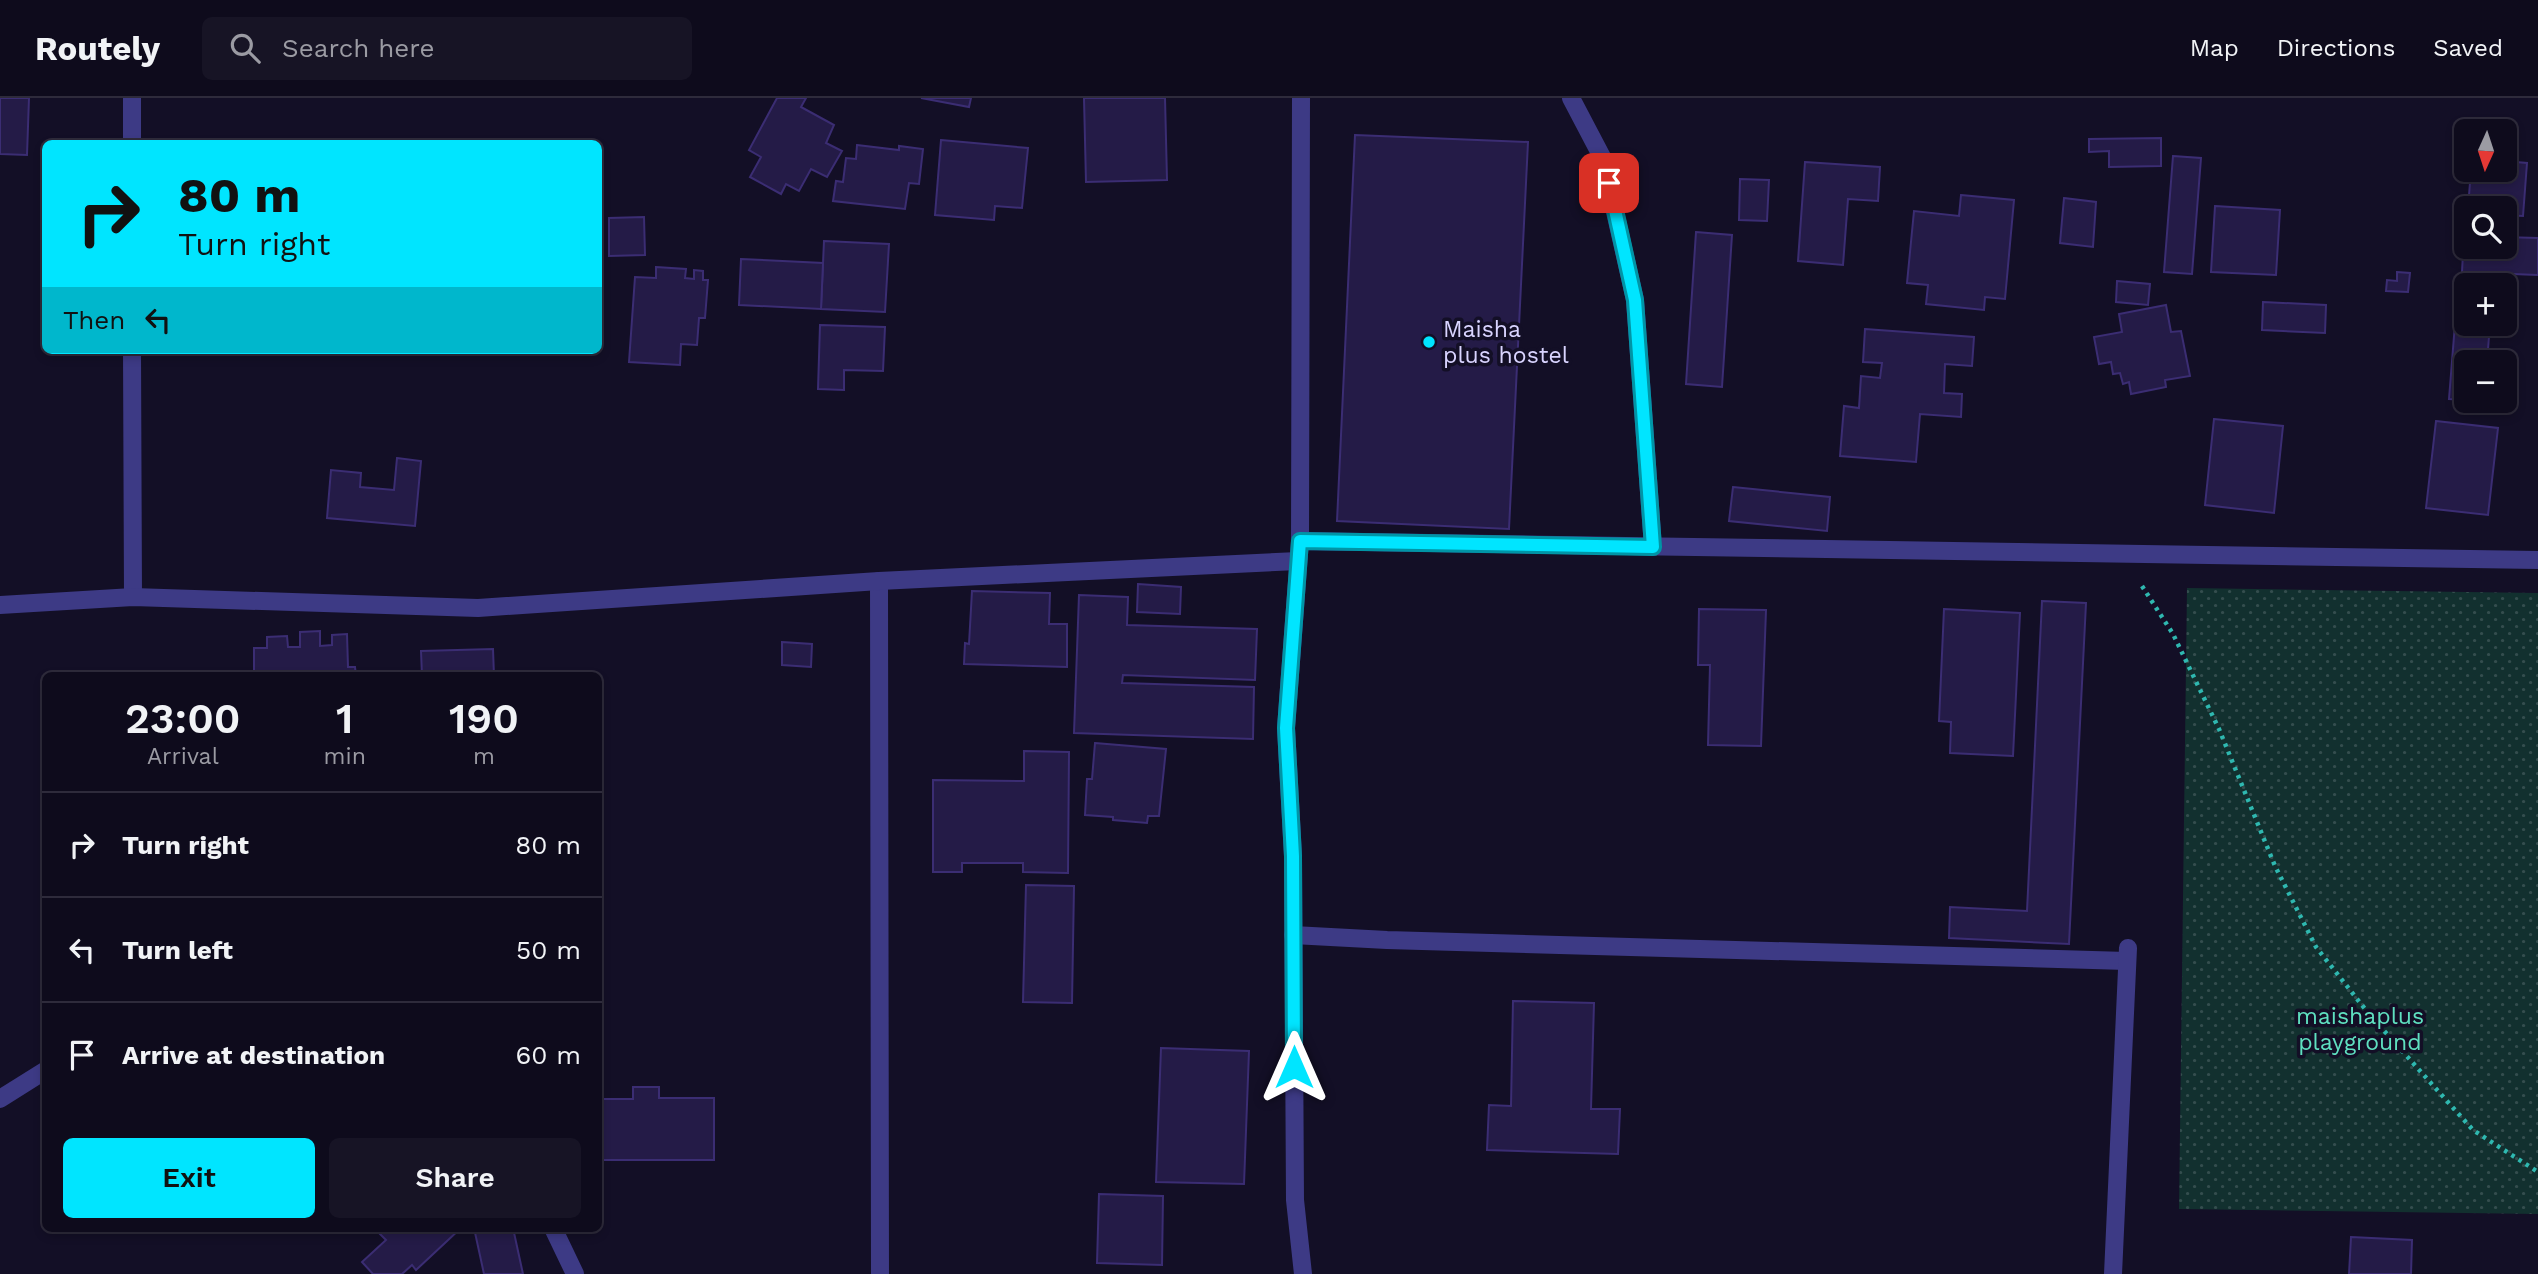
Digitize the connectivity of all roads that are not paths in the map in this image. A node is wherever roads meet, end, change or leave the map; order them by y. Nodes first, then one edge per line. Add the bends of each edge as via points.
1 (132, 98) edge
2 (1301, 98) edge
3 (1571, 98) edge
4 (132, 140) edge
5 (132, 354) edge
6 (1300, 541) junction
7 (1653, 547) junction
8 (2538, 560) edge
9 (1298, 561) junction
10 (879, 581) junction
11 (133, 597) junction
12 (0, 604) edge
13 (1293, 934) junction
14 (42, 1073) edge
15 (0, 1099) edge
16 (555, 1232) edge
17 (575, 1274) edge
18 (880, 1274) edge
19 (1303, 1274) edge
20 (2113, 1274) edge

1 - 4 street
2 - 6 street
3 - 7 street via 1604,159 1635,300
5 - 11 street
6 - 7 street
6 - 9 street
7 - 8 street
9 - 10 street
9 - 13 street via 1286,728
10 - 11 street via 478,608
10 - 18 street
11 - 12 street
13 - 19 street via 1295,1200
13 - 20 street via 1401,941 2127,955
14 - 15 street
16 - 17 street

